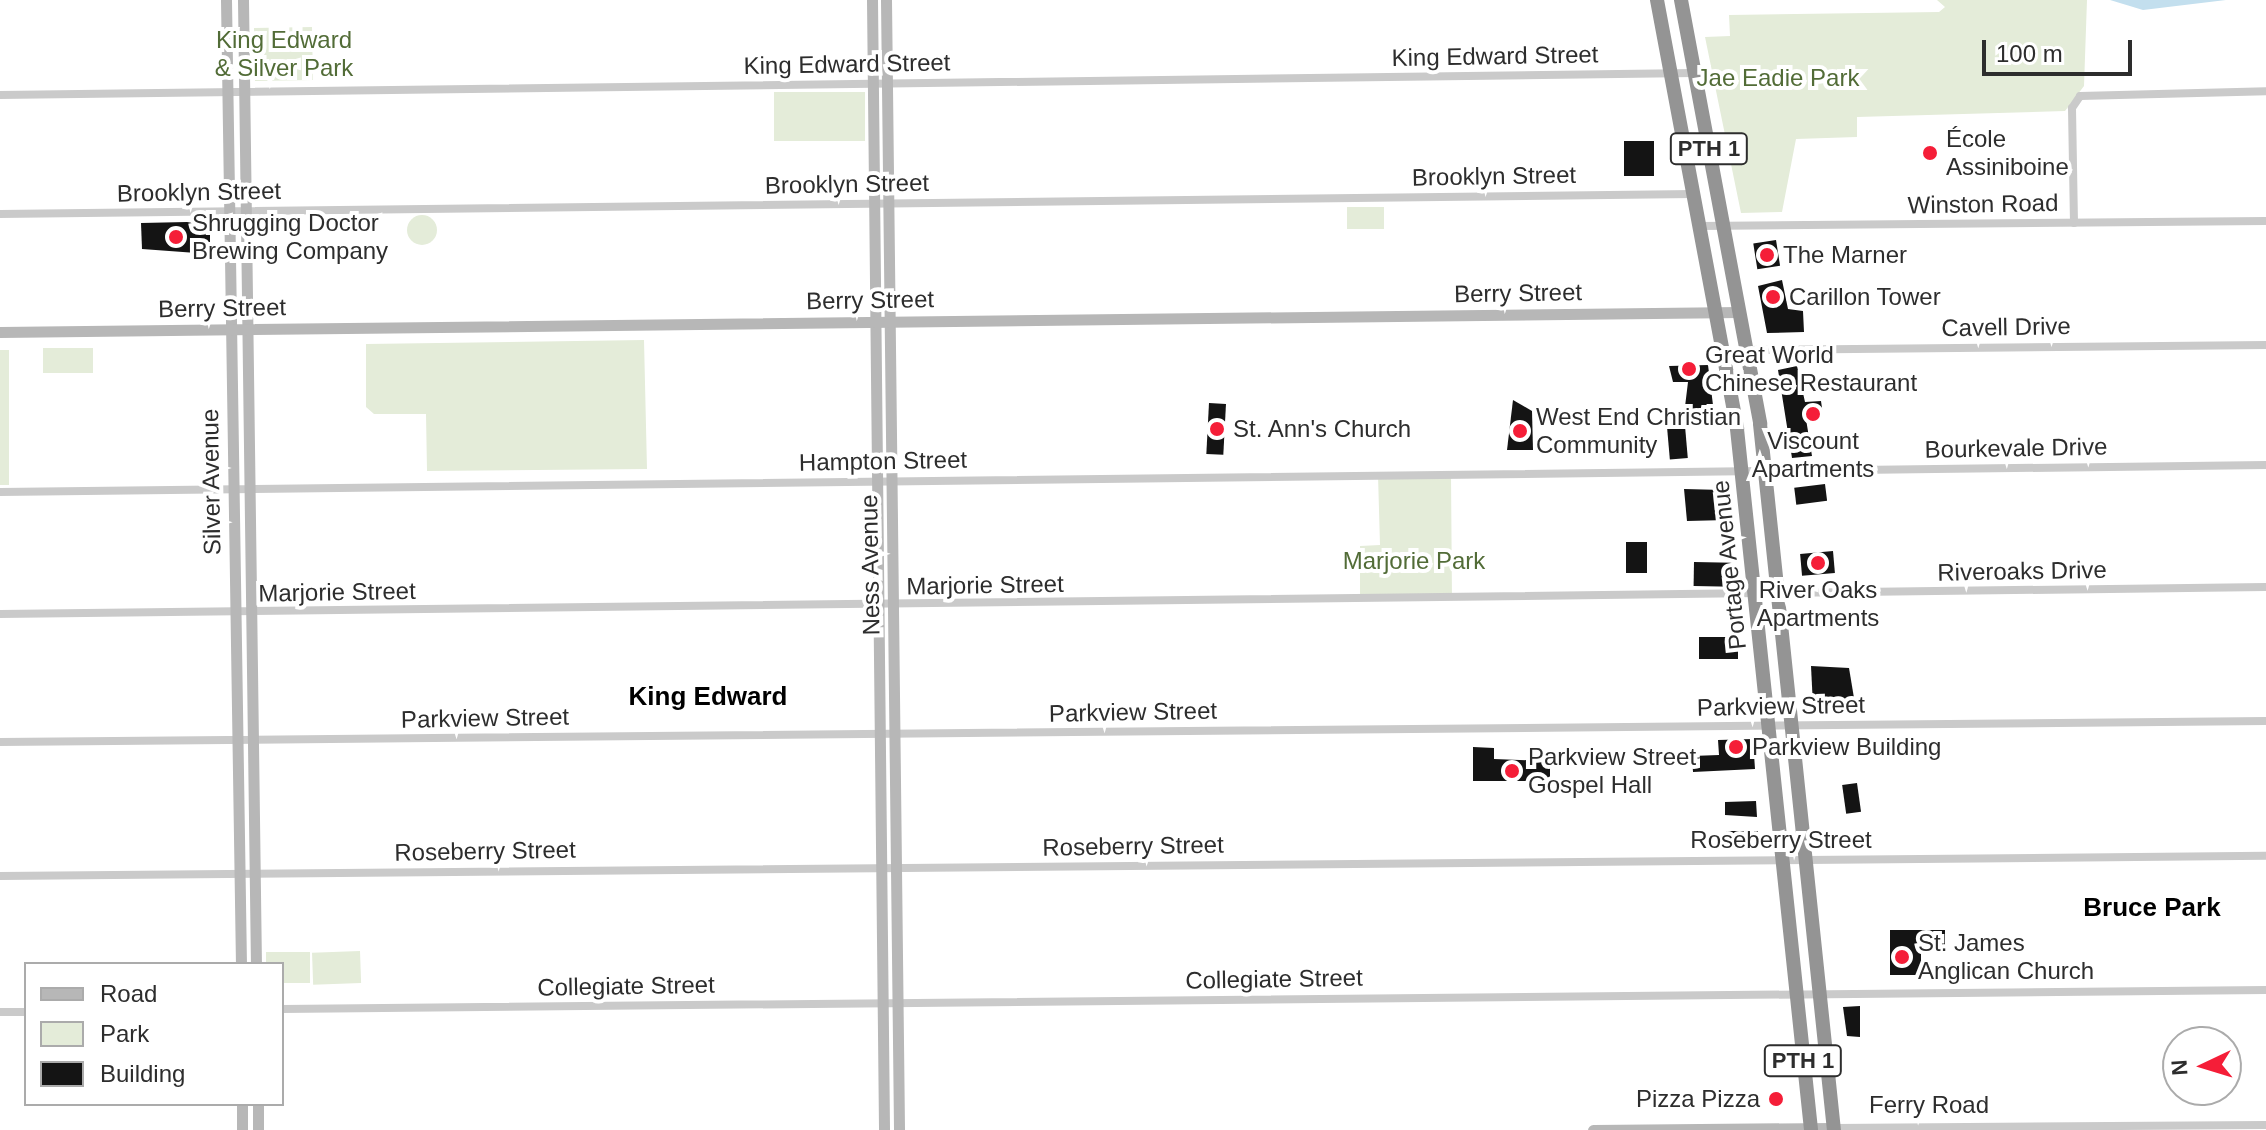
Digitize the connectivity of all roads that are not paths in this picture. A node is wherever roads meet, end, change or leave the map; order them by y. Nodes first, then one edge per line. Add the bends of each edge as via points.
1 (226, 0) edge
2 (243, 0) edge
3 (872, 0) edge
4 (886, 0) edge
5 (1657, 0) edge
6 (1681, 0) edge
7 (1672, 73) junction
8 (1694, 73) junction
9 (880, 84) junction
10 (2266, 91) edge
11 (228, 92) junction
12 (244, 92) junction
13 (0, 95) edge
14 (1694, 194) junction
15 (875, 203) junction
16 (888, 203) junction
17 (229, 211) junction
18 (246, 211) junction
19 (0, 214) edge
20 (2266, 221) edge
21 (2074, 223) junction
22 (1700, 226) junction
23 (1724, 226) junction
24 (1716, 312) junction
25 (1740, 312) junction
26 (875, 322) junction
27 (889, 322) junction
28 (231, 330) junction
29 (247, 330) junction
30 (0, 332) edge
31 (2266, 345) edge
32 (1747, 350) junction
33 (2266, 465) edge
34 (1742, 471) junction
35 (1766, 471) junction
36 (878, 481) junction
37 (891, 481) junction
38 (234, 489) junction
39 (249, 489) junction
40 (0, 492) edge
41 (2266, 587) edge
42 (1778, 594) junction
43 (1755, 596) junction
44 (879, 606) junction
45 (893, 606) junction
46 (235, 613) junction
47 (251, 613) junction
48 (0, 614) edge
49 (2266, 721) edge
50 (1768, 726) junction
51 (1793, 726) junction
52 (880, 734) junction
53 (894, 734) junction
54 (237, 740) junction
55 (253, 740) junction
56 (0, 742) edge
57 (2266, 856) edge
58 (1783, 860) junction
59 (1806, 860) junction
60 (882, 868) junction
61 (895, 868) junction
62 (255, 873) junction
63 (239, 874) junction
64 (0, 876) edge
65 (241, 962) edge
66 (256, 962) edge
67 (2266, 990) edge
68 (1796, 993) junction
69 (1819, 994) junction
70 (897, 1003) junction
71 (883, 1004) junction
72 (284, 1009) edge
73 (0, 1012) edge
74 (24, 1012) edge
75 (242, 1106) edge
76 (258, 1106) edge
77 (2266, 1125) edge
78 (1810, 1129) edge
79 (1834, 1129) edge
80 (242, 1130) edge
81 (258, 1130) edge
82 (884, 1130) edge
83 (899, 1130) edge
84 (1593, 1130) edge

1 - 11 street, Silver Avenue
2 - 12 street, Silver Avenue
3 - 9 street, Ness Avenue
4 - 9 street, Ness Avenue
5 - 7 highway, Portage Avenue / PTH 1
6 - 8 highway, Portage Avenue / PTH 1
7 - 8 street, King Edward Street
7 - 9 street, King Edward Street
7 - 14 highway, Portage Avenue / PTH 1
8 - 23 highway, Portage Avenue / PTH 1
9 - 12 street, King Edward Street
9 - 15 street, Ness Avenue
9 - 16 street, Ness Avenue
10 - 21 street via 2080,96 2072,108
11 - 12 street, King Edward Street
11 - 13 street, King Edward Street
11 - 17 street, Silver Avenue
12 - 18 street, Silver Avenue
14 - 16 street, Brooklyn Street
14 - 22 highway, Portage Avenue / PTH 1
15 - 16 street, Brooklyn Street
15 - 18 street, Brooklyn Street
15 - 26 street, Ness Avenue
16 - 27 street, Ness Avenue
17 - 18 street, Brooklyn Street
17 - 19 street, Brooklyn Street
17 - 28 street, Silver Avenue
18 - 29 street, Silver Avenue
20 - 21 street, Winston Road
21 - 23 street, Winston Road
22 - 23 street, Winston Road
22 - 24 highway, Portage Avenue / PTH 1
23 - 25 highway, Portage Avenue / PTH 1
24 - 25 street, Berry Street
24 - 27 street, Berry Street
24 - 34 highway, Portage Avenue / PTH 1
25 - 32 highway, Portage Avenue / PTH 1
26 - 27 street, Berry Street
26 - 29 street, Berry Street
26 - 36 street, Ness Avenue
27 - 37 street, Ness Avenue
28 - 29 street, Berry Street
28 - 30 street, Berry Street
28 - 38 street, Silver Avenue
29 - 39 street, Silver Avenue
31 - 32 street, Cavell Drive
32 - 35 highway, Portage Avenue / PTH 1
33 - 35 street, Bourkevale Drive
34 - 35 street, Hampton Street
34 - 37 street, Hampton Street
34 - 43 highway, Portage Avenue / PTH 1
35 - 42 highway, Portage Avenue / PTH 1
36 - 37 street, Hampton Street
36 - 39 street, Hampton Street
36 - 44 street, Ness Avenue
37 - 45 street, Ness Avenue
38 - 39 street, Hampton Street
38 - 40 street, Hampton Street
38 - 46 street, Silver Avenue
39 - 47 street, Silver Avenue
41 - 42 street, Riveroaks Drive
42 - 43 street, Marjorie Street
42 - 51 highway, Portage Avenue / PTH 1
43 - 45 street, Marjorie Street
43 - 50 highway, Portage Avenue / PTH 1
44 - 45 street, Marjorie Street
44 - 47 street, Marjorie Street
44 - 52 street, Ness Avenue
45 - 53 street, Ness Avenue
46 - 47 street, Marjorie Street
46 - 48 street, Marjorie Street
46 - 54 street, Silver Avenue
47 - 55 street, Silver Avenue
49 - 51 street, Parkview Street
50 - 51 street, Parkview Street
50 - 53 street, Parkview Street
50 - 58 highway, Portage Avenue / PTH 1
51 - 59 highway, Portage Avenue / PTH 1
52 - 53 street, Parkview Street
52 - 55 street, Parkview Street
52 - 60 street, Ness Avenue
53 - 61 street, Ness Avenue
54 - 55 street, Parkview Street
54 - 56 street, Parkview Street
54 - 63 street, Silver Avenue
55 - 62 street, Silver Avenue
57 - 59 street, Roseberry Street
58 - 59 street, Roseberry Street
58 - 61 street, Roseberry Street
58 - 68 highway, Portage Avenue / PTH 1
59 - 69 highway, Portage Avenue / PTH 1
60 - 61 street, Roseberry Street
60 - 62 street, Roseberry Street
60 - 71 street, Ness Avenue
61 - 70 street, Ness Avenue
62 - 63 street, Roseberry Street
62 - 66 street, Silver Avenue
63 - 64 street, Roseberry Street
63 - 65 street, Silver Avenue
67 - 69 street, Collegiate Street
68 - 69 street, Collegiate Street
68 - 70 street, Collegiate Street
68 - 78 highway, Portage Avenue / PTH 1
69 - 79 highway, Portage Avenue / PTH 1
70 - 71 street, Collegiate Street
70 - 83 street, Ness Avenue
71 - 72 street, Collegiate Street
71 - 82 street, Ness Avenue
73 - 74 street
75 - 80 street
76 - 81 street
77 - 79 street, Ferry Road
78 - 79 street, Ferry Road
78 - 84 street, Ferry Road

